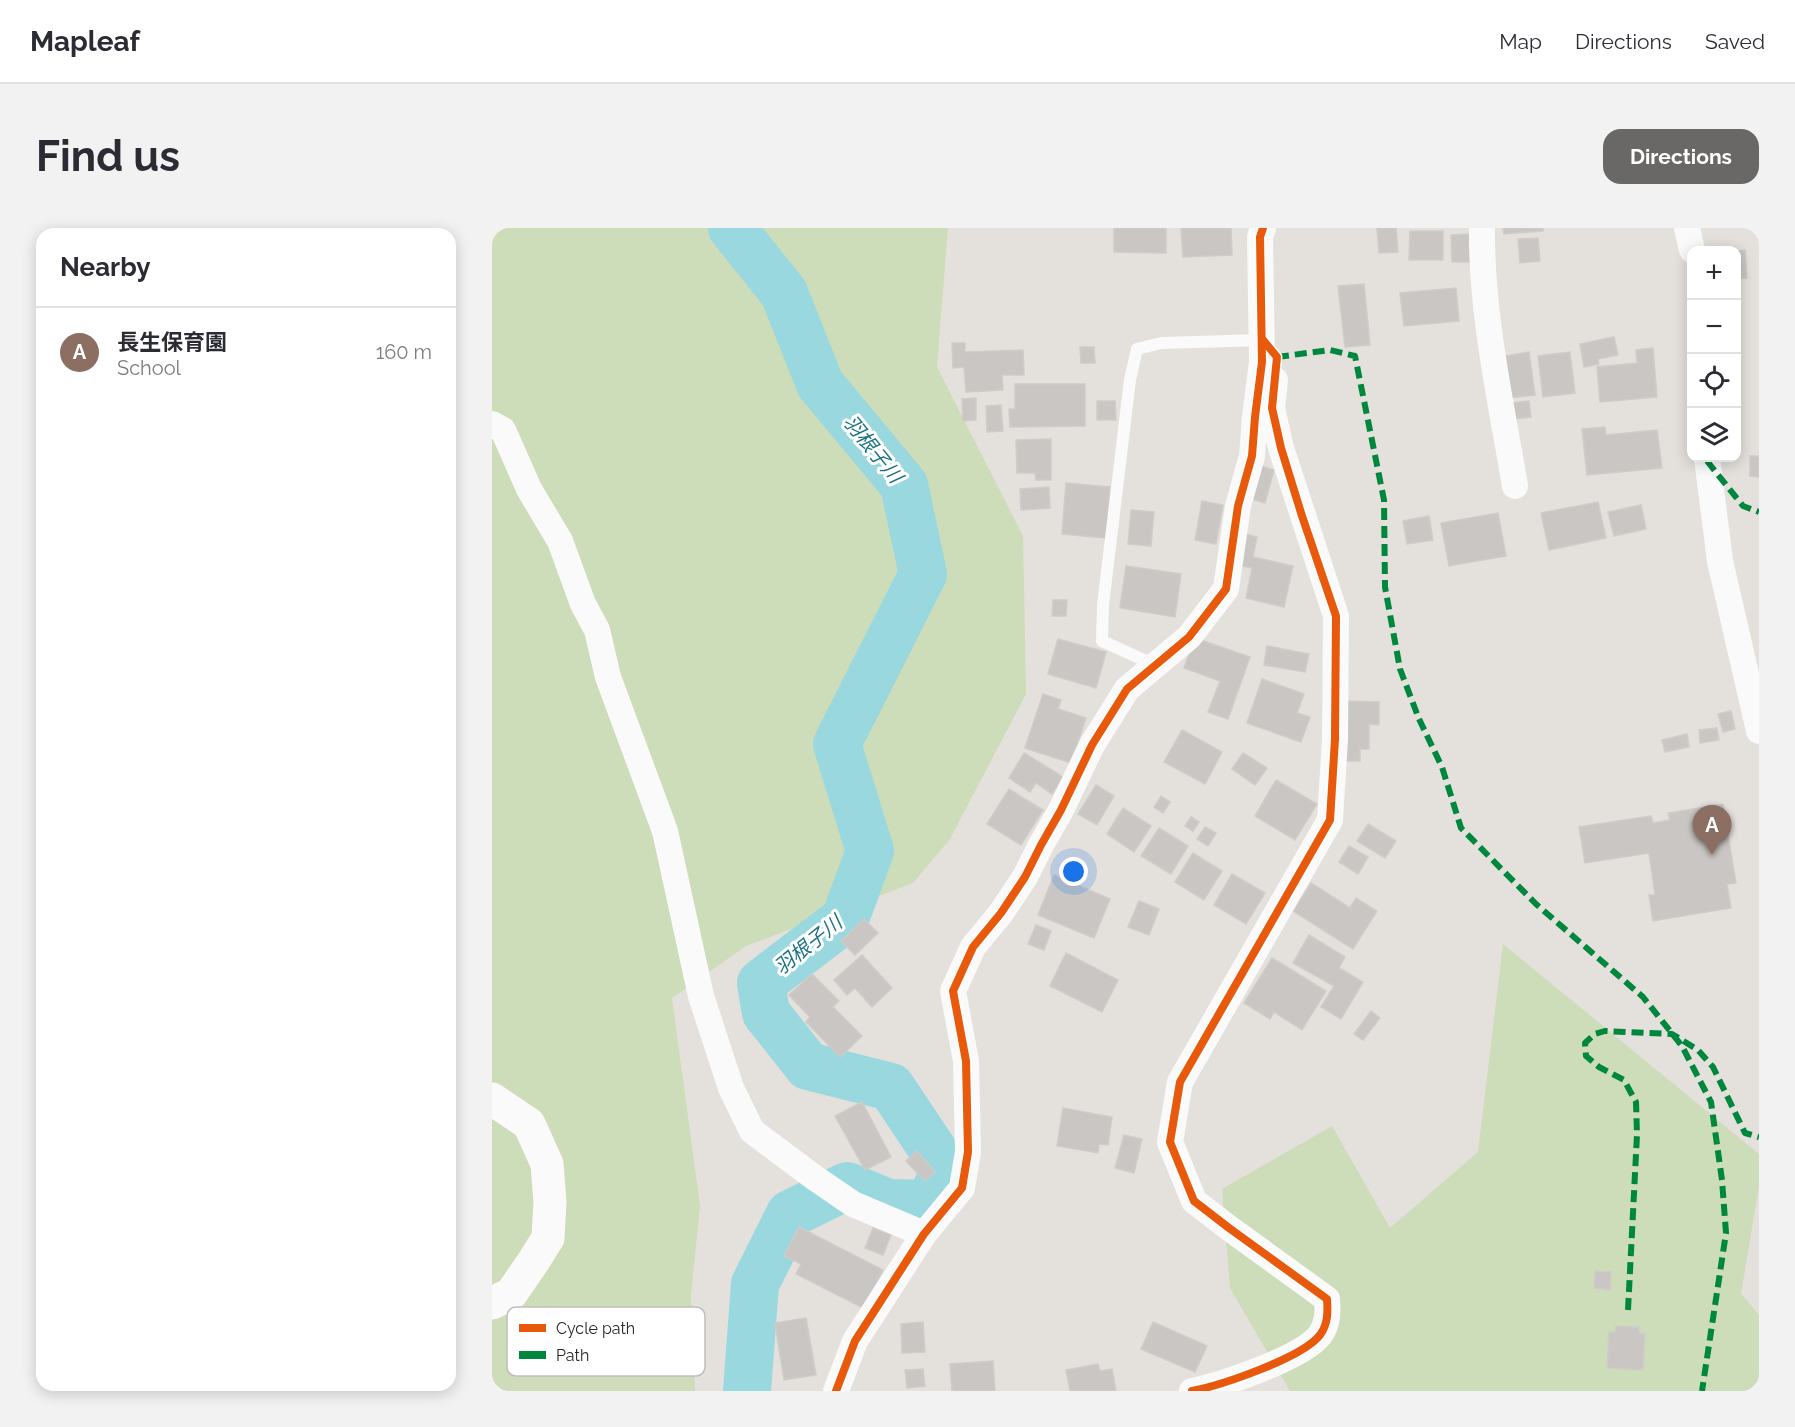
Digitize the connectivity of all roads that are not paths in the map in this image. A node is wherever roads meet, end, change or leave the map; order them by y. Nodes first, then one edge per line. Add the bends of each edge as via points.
1 (1263, 228) edge
2 (1482, 228) edge
3 (1687, 228) edge
4 (1691, 246) edge
5 (1263, 340) junction
6 (492, 424) edge
7 (1708, 462) edge
8 (1515, 486) dead end
9 (1155, 665) junction
10 (1759, 731) edge
11 (492, 1099) edge
12 (924, 1234) junction
13 (492, 1303) edge
14 (836, 1391) edge
15 (1192, 1391) edge

1 - 5 street
2 - 8 street via 1481,256 1491,341
3 - 4 street
5 - 9 street via 1252,456 1238,506 1226,589 1189,637
5 - 9 lane via 1161,343 1137,349 1103,605 1102,641
5 - 15 street via 1277,357 1272,408 1281,448 1335,616 1335,739 1330,820 1180,1082 1170,1142 1194,1201 1327,1299 1328,1316 1321,1334 1311,1344 1278,1363
6 - 12 street via 503,430 529,489 560,542 597,630 608,677 664,831 701,996 731,1088 752,1131 853,1204
7 - 10 street via 1720,561
9 - 12 street via 1127,689 1115,707 1025,877 973,947 953,991 966,1061 968,1152 962,1188
11 - 13 street via 529,1124 547,1164 550,1202 548,1238 511,1294
12 - 14 street via 855,1341

